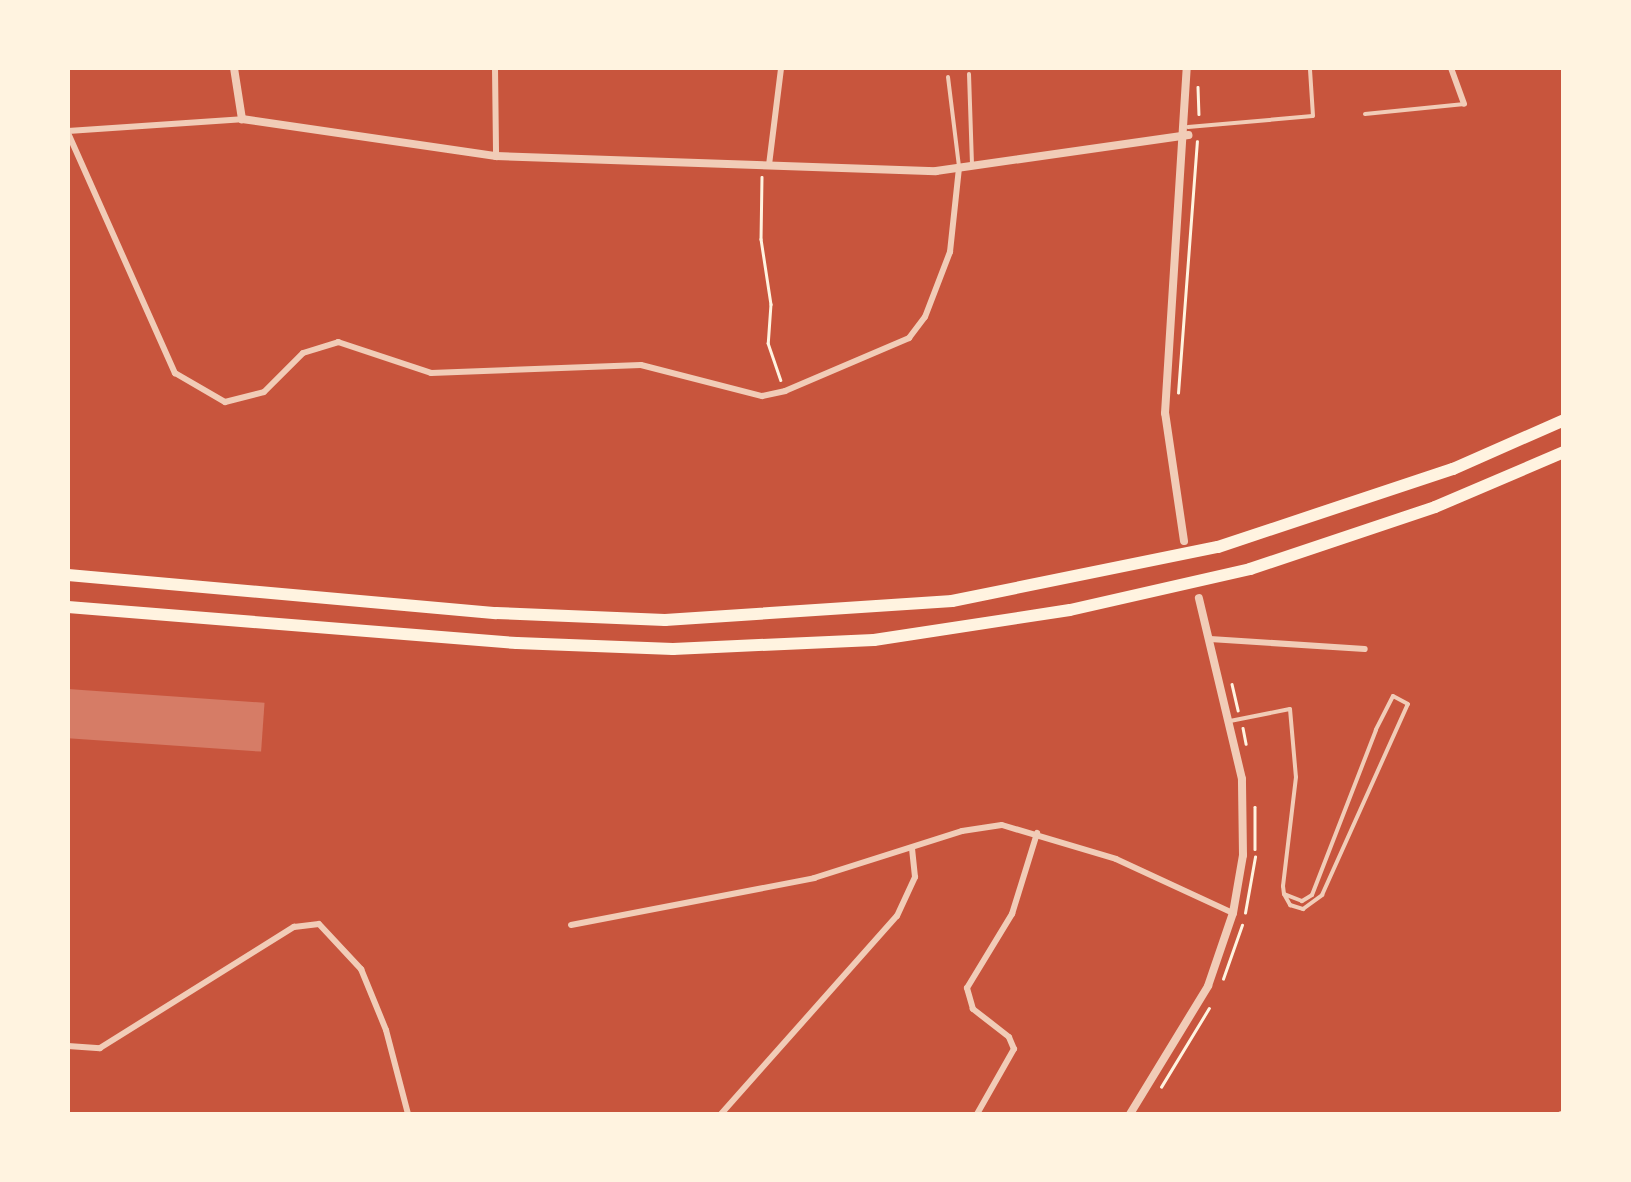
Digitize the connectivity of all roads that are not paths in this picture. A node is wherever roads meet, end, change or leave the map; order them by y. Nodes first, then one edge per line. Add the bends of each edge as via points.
1 (234, 68) edge
2 (495, 68) edge
3 (780, 68) edge
4 (1187, 68) edge
5 (1451, 68) edge
6 (1310, 70) edge
7 (969, 74) dead end
8 (948, 78) dead end
9 (1464, 104) joint
10 (1365, 114) dead end
11 (242, 119) junction
12 (1188, 131) junction
13 (68, 132) edge
14 (496, 156) junction
15 (766, 165) junction
16 (972, 166) junction
17 (959, 168) junction
18 (1564, 420) edge
19 (1564, 452) edge
20 (1184, 541) dead end
21 (68, 576) edge
22 (1199, 598) dead end
23 (68, 607) edge
24 (1210, 639) junction
25 (1365, 650) dead end
26 (1230, 720) junction
27 (1037, 833) junction
28 (912, 848) junction
29 (1284, 894) junction
30 (1233, 913) junction
31 (571, 925) dead end
32 (68, 1046) edge
33 (408, 1114) edge
34 (720, 1114) edge
35 (977, 1114) edge
36 (1130, 1114) edge

1 - 11 street
2 - 14 street
3 - 15 street
4 - 12 street
5 - 9 street
6 - 12 lane via 1313,116
7 - 16 lane via 964,91
8 - 17 lane
9 - 10 lane
11 - 13 street
11 - 14 street
12 - 16 street
12 - 20 street via 1165,412
13 - 17 street via 175,374 206,396 246,400 264,392 303,353 338,342 431,373 641,365 762,396 786,391 909,338 925,317 950,252
14 - 15 street
15 - 17 street
16 - 17 street
18 - 21 highway via 1453,469 1235,542 952,601 665,620 496,613
19 - 23 highway via 1435,507 1250,570 1088,607 874,640 673,649 516,643
22 - 24 street
24 - 25 street
24 - 26 street
26 - 29 lane via 1290,710 1296,777
26 - 30 street via 1244,816
27 - 28 street via 986,826
27 - 30 street via 1116,859
27 - 35 street via 1012,914 967,988 973,1009 1013,1043 1012,1057
28 - 31 street via 814,878
28 - 34 street via 915,877 897,916
29 - 29 lane via 1296,909 1322,896 1408,704 1393,696 1384,713 1312,895 1302,901
30 - 36 street via 1208,986
32 - 33 street via 100,1048 294,927 319,924 360,969 386,1030

